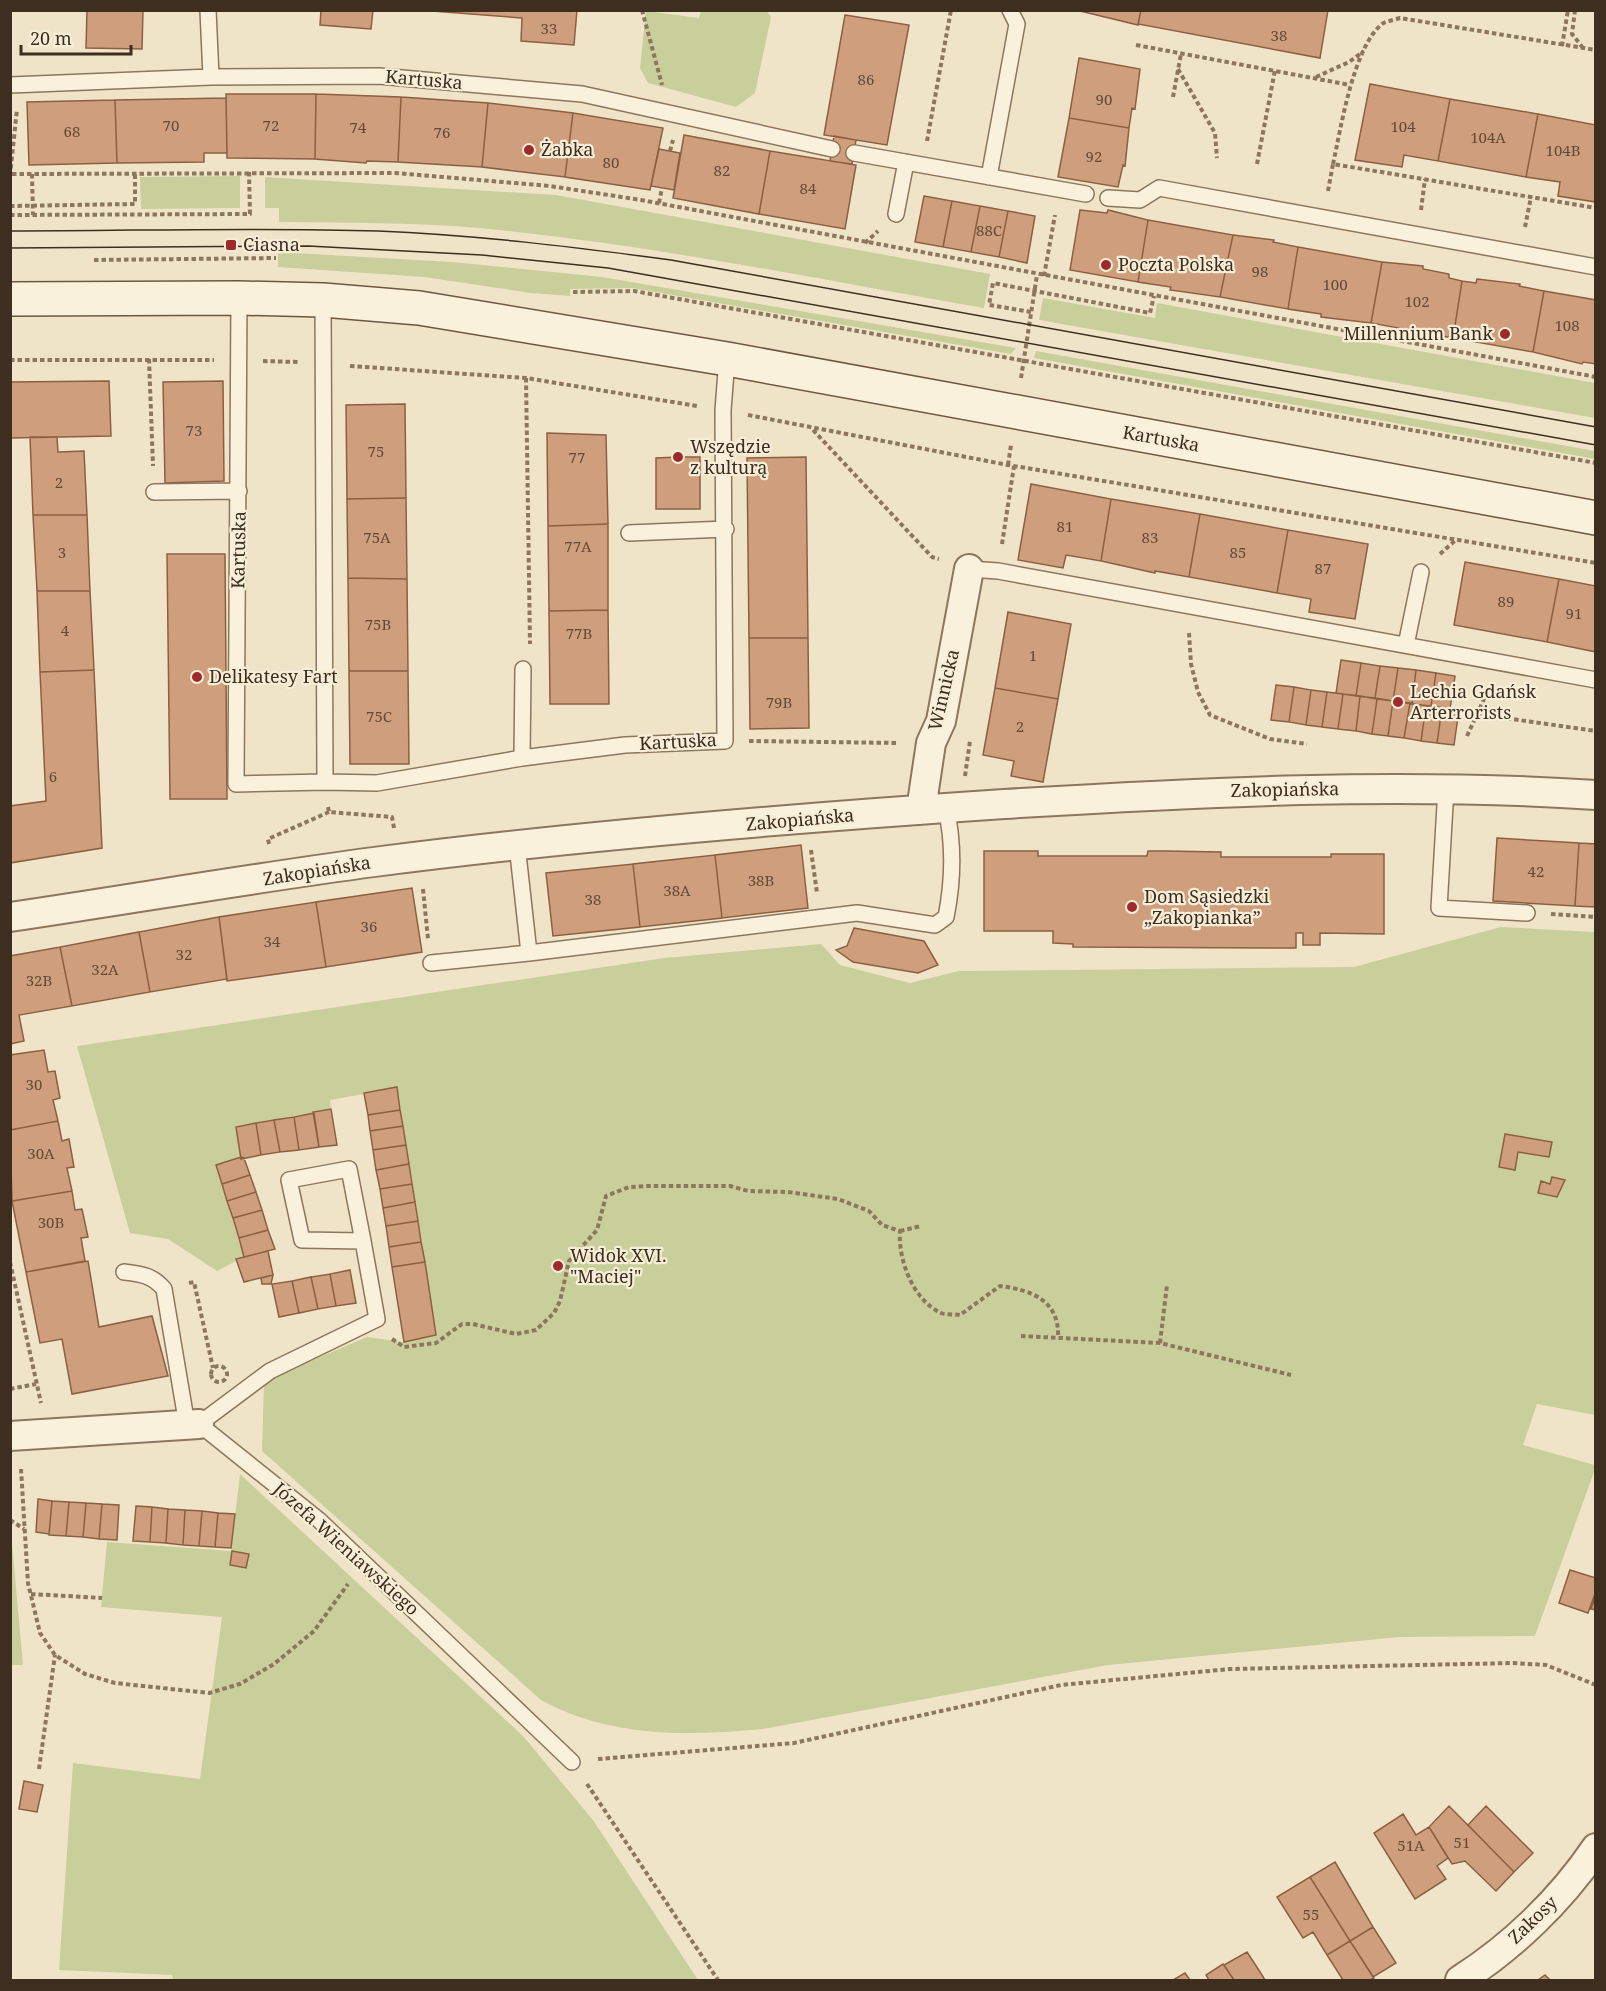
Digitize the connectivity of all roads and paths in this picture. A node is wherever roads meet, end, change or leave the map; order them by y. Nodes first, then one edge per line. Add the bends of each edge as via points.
1 (208, 10) edge
2 (642, 10) edge
3 (951, 10) edge
4 (1010, 10) edge
5 (1568, 10) edge
6 (1575, 10) edge
7 (1136, 45) dead end
8 (1562, 46) junction
9 (1583, 48) junction
10 (1365, 50) junction
11 (1596, 50) edge
12 (1181, 54) junction
13 (1178, 69) junction
14 (1275, 70) junction
15 (1314, 77) junction
16 (212, 78) junction
17 (15, 85) edge
18 (1350, 85) junction
19 (1173, 97) dead end
20 (670, 114) junction
21 (929, 133) dead end
22 (832, 149) dead end
23 (12, 151) edge
24 (854, 153) dead end
25 (1217, 158) dead end
26 (906, 162) junction
27 (1333, 164) junction
28 (1257, 165) dead end
29 (249, 172) junction
30 (135, 173) junction
31 (32, 174) junction
32 (11, 175) edge
33 (989, 177) junction
34 (662, 188) dead end
35 (1060, 190) junction
36 (1086, 194) dead end
37 (1108, 198) dead end
38 (659, 203) junction
39 (10, 206) edge
40 (33, 206) junction
41 (1596, 208) edge
42 (896, 214) dead end
43 (10, 215) edge
44 (33, 215) junction
45 (1323, 218) junction
46 (276, 258) dead end
47 (91, 260) dead end
48 (1596, 267) edge
49 (1037, 275) junction
50 (1044, 276) junction
51 (1034, 291) junction
52 (573, 292) dead end
53 (1154, 296) junction
54 (239, 298) junction
55 (10, 299) edge
56 (323, 300) junction
57 (149, 359) junction
58 (727, 359) junction
59 (10, 360) edge
60 (240, 360) junction
61 (324, 364) junction
62 (1596, 377) edge
63 (526, 378) junction
64 (723, 410) junction
65 (812, 429) junction
66 (1596, 463) edge
67 (239, 491) junction
68 (154, 492) joint
69 (1596, 518) edge
70 (726, 530) junction
71 (629, 533) dead end
72 (1596, 563) edge
73 (969, 569) junction
74 (1421, 572) dead end
75 (1189, 633) dead end
76 (1406, 645) junction
77 (523, 669) joint
78 (1596, 680) edge
79 (1493, 683) dead end
80 (1477, 714) junction
81 (1596, 731) edge
82 (1467, 735) dead end
83 (725, 741) junction
84 (886, 743) dead end
85 (1307, 744) dead end
86 (522, 758) junction
87 (325, 782) junction
88 (1446, 788) junction
89 (1596, 795) edge
90 (934, 809) junction
91 (329, 812) dead end
92 (517, 845) junction
93 (269, 847) dead end
94 (422, 880) dead end
95 (1527, 913) joint
96 (10, 917) edge
97 (1596, 917) edge
98 (529, 953) junction
99 (431, 963) joint
100 (921, 1226) dead end
101 (900, 1232) junction
102 (363, 1241) junction
103 (10, 1262) edge
104 (123, 1272) dead end
105 (1167, 1285) dead end
106 (1021, 1336) dead end
107 (1058, 1338) junction
108 (436, 1343) dead end
109 (1160, 1343) junction
110 (1291, 1375) dead end
111 (36, 1383) junction
112 (10, 1389) edge
113 (42, 1406) dead end
114 (193, 1425) junction
115 (10, 1430) edge
116 (11, 1436) edge
117 (10, 1520) edge
118 (24, 1529) junction
119 (361, 1560) junction
120 (30, 1594) junction
121 (102, 1598) dead end
122 (55, 1655) junction
123 (1596, 1685) edge
124 (572, 1762) junction
125 (39, 1769) dead end
126 (1596, 1848) edge
127 (718, 1980) edge
128 (1460, 1980) edge

1 - 16 lane
2 - 20 path
3 - 21 path
4 - 33 lane via 1017,24
5 - 8 path
6 - 9 path via 1572,34
7 - 12 path
8 - 9 path
8 - 10 path via 1400,18 1383,23
9 - 11 path
10 - 15 path via 1349,62
10 - 18 path
12 - 13 path
12 - 14 path
13 - 19 path
13 - 25 path via 1215,133
14 - 15 path
14 - 28 path
15 - 18 path
16 - 17 lane, Kartuska
16 - 20 lane, Kartuska via 379,76 582,94
17 - 23 path
18 - 27 path
20 - 22 lane, Kartuska
23 - 32 path
24 - 26 lane
26 - 33 lane
26 - 42 lane
27 - 41 path
27 - 45 path
29 - 30 path
29 - 38 path via 395,172 550,186
29 - 44 path via 250,214
30 - 31 path
30 - 40 path via 135,204
31 - 32 path
31 - 40 path
33 - 35 lane
34 - 38 path
35 - 36 lane
35 - 50 path
37 - 45 lane via 1140,200 1159,188
38 - 49 path
39 - 40 path
40 - 44 path
43 - 44 path
45 - 48 lane
46 - 47 path
49 - 50 path
49 - 51 path
50 - 53 path
51 - 51 path via 1031,310 989,305 993,283
51 - 53 path via 1150,313
52 - 66 path via 634,291
53 - 62 path
54 - 55 main road, Kartuska
54 - 56 main road, Kartuska
54 - 60 lane, Kartuska
56 - 58 main road, Kartuska via 419,308
56 - 61 lane
57 - 59 path
57 - 60 path
57 - 68 path
58 - 64 lane, Kartuska
58 - 69 main road, Kartuska
60 - 61 path
60 - 67 lane, Kartuska
61 - 63 path
61 - 87 lane
63 - 64 path
63 - 77 path via 530,651
64 - 65 path
64 - 70 lane, Kartuska
65 - 72 path
65 - 73 path via 932,557
67 - 68 lane
67 - 87 lane, Kartuska via 236,784
70 - 71 lane
70 - 83 lane, Kartuska
73 - 76 lane
73 - 90 street, Winnicka via 941,721 932,743
74 - 76 lane
75 - 85 path via 1198,692 1210,715 1270,739
76 - 78 lane
77 - 86 lane
79 - 80 path
80 - 81 path
80 - 82 path
83 - 84 path
83 - 86 lane, Kartuska via 625,745
86 - 87 lane, Kartuska via 377,783
88 - 89 street, Zakopiańska
88 - 90 street, Zakopiańska via 1283,789
88 - 95 lane via 1439,908
90 - 92 street, Zakopiańska
90 - 98 lane via 950,827 951,892 946,917 935,925 857,913
91 - 93 path via 268,839
92 - 96 street, Zakopiańska via 373,862
92 - 98 lane
94 - 99 path
95 - 97 path
98 - 99 lane
100 - 101 path
101 - 107 path via 899,1248 918,1296 942,1313 960,1315 1000,1286 1024,1289 1046,1301
101 - 108 path via 882,1225 869,1211 838,1198 730,1186 629,1186 606,1196 597,1230 569,1262 554,1313 536,1330 516,1334 462,1324
102 - 102 lane via 302,1240 289,1180 349,1169
102 - 114 lane via 377,1319 270,1371
103 - 111 path
104 - 114 lane via 145,1274 164,1289
105 - 109 path
106 - 107 path
107 - 109 path
109 - 110 path
111 - 112 path
111 - 113 path
114 - 116 street
114 - 119 lane, Józefa Wieniawskiego via 319,1520
115 - 116 street
116 - 118 path via 20,1463
117 - 118 path
118 - 120 path
119 - 122 path via 346,1590 314,1631 274,1664 230,1687 209,1693 115,1683 85,1674
119 - 124 lane, Józefa Wieniawskiego
120 - 121 path
120 - 122 path via 40,1633
122 - 125 path
123 - 124 path via 1546,1665 1513,1663 1230,1670 1061,1685 794,1743
124 - 127 path
126 - 128 street, Zakosy via 1547,1908 1486,1963

